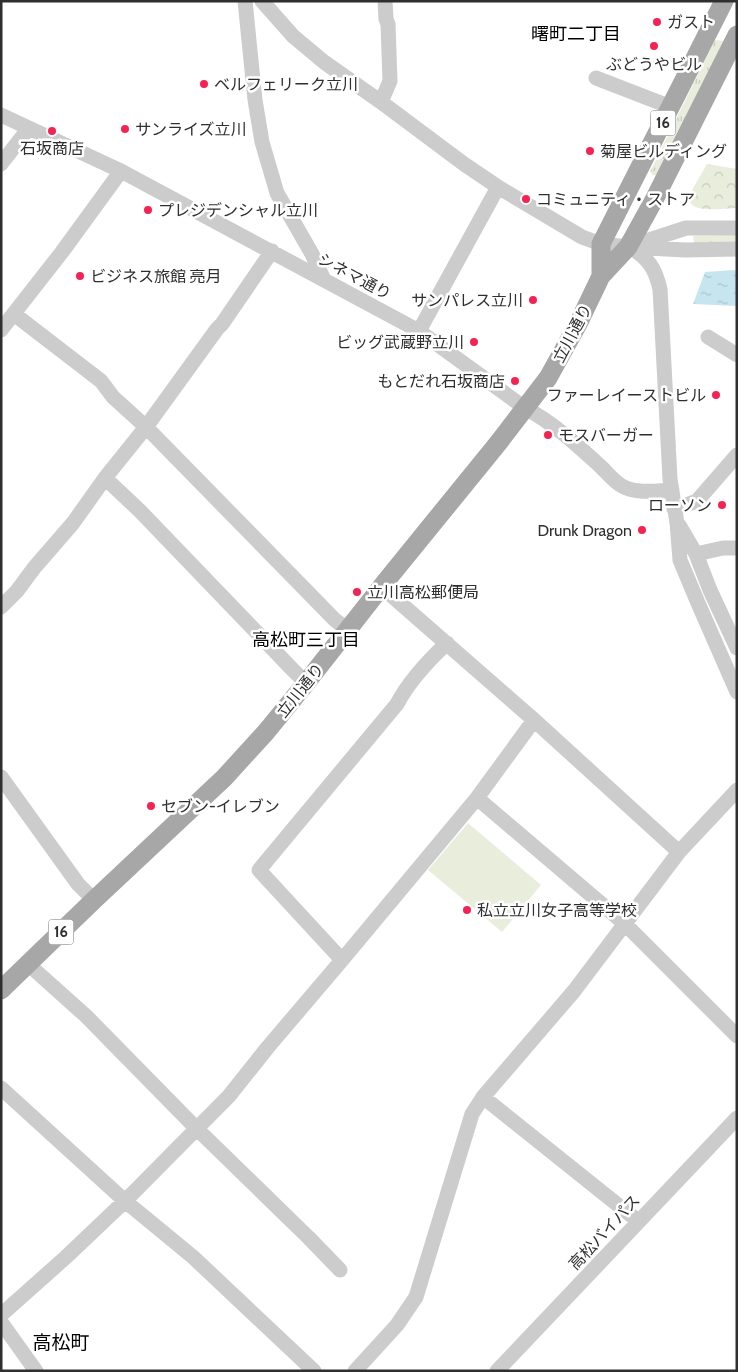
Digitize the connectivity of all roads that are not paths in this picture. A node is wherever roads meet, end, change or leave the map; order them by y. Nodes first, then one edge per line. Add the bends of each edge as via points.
1 (245, 1) edge
2 (262, 1) edge
3 (385, 1) edge
4 (724, 1) edge
5 (737, 35) edge
6 (596, 78) dead end
7 (381, 102) junction
8 (671, 107) junction
9 (1, 116) edge
10 (29, 128) junction
11 (1, 164) edge
12 (121, 171) junction
13 (498, 187) junction
14 (737, 228) edge
15 (601, 244) junction
16 (628, 246) junction
17 (737, 249) edge
18 (272, 252) junction
19 (601, 276) junction
20 (324, 280) junction
21 (14, 314) junction
22 (1, 330) edge
23 (419, 330) junction
24 (708, 337) dead end
25 (737, 354) edge
26 (524, 408) junction
27 (146, 427) junction
28 (737, 455) edge
29 (105, 478) junction
30 (672, 490) junction
31 (676, 516) junction
32 (737, 548) edge
33 (696, 554) junction
34 (386, 581) junction
35 (1, 607) edge
36 (348, 630) junction
37 (447, 643) junction
38 (737, 648) edge
39 (306, 683) junction
40 (737, 692) edge
41 (534, 720) junction
42 (1, 778) edge
43 (737, 790) edge
44 (477, 798) junction
45 (679, 852) junction
46 (94, 900) junction
47 (625, 924) junction
48 (342, 960) junction
49 (28, 964) junction
50 (1, 990) edge
51 (737, 1036) edge
52 (1, 1088) edge
53 (483, 1097) junction
54 (737, 1118) edge
55 (196, 1128) junction
56 (125, 1200) junction
57 (638, 1221) junction
58 (340, 1270) dead end
59 (1, 1315) edge
60 (1, 1322) edge
61 (36, 1371) edge
62 (314, 1371) edge
63 (355, 1371) edge
64 (497, 1371) edge

1 - 20 street via 262,142 277,193
2 - 7 street via 293,36
3 - 7 street via 390,81
4 - 8 main road, 16
5 - 16 main road, 16
6 - 8 street
7 - 13 street
8 - 15 main road, 16
9 - 10 street, シネマ通り
10 - 11 street
10 - 12 street, シネマ通り
12 - 18 street, シネマ通り
12 - 21 street
13 - 15 street via 582,237
13 - 23 street
14 - 16 street via 686,228
15 - 16 street
15 - 19 main road, 16
16 - 17 street
16 - 19 main road, 16
16 - 30 street via 651,264 660,289
18 - 20 street, シネマ通り
18 - 27 street
19 - 26 main road, 立川通り / 16 via 548,378
20 - 23 street, シネマ通り
21 - 22 street
21 - 27 street via 101,381 113,397
23 - 26 street, シネマ通り
24 - 25 street
26 - 30 street, シネマ通り via 540,416 577,445 622,486 642,491
26 - 34 main road, 立川通り / 16
27 - 29 street
27 - 36 street
28 - 31 street via 697,501
29 - 35 street via 72,524
29 - 39 street
30 - 31 street
31 - 33 street
31 - 40 street via 680,560
32 - 33 street
33 - 38 street
34 - 36 main road, 立川通り / 16
34 - 37 street via 391,595
36 - 39 main road, 立川通り / 16
37 - 41 street
37 - 48 street via 259,870
39 - 46 main road, 立川通り / 16 via 224,778
41 - 44 street
41 - 45 street
42 - 46 street via 78,884
43 - 45 street
44 - 47 street
44 - 48 street
45 - 47 street
46 - 49 main road, 立川通り / 16
47 - 51 street
47 - 53 street via 574,991
48 - 55 street via 229,1096
49 - 50 main road, 立川通り / 16
49 - 55 street via 86,1016
52 - 56 street
53 - 57 street
53 - 63 street via 472,1114 416,1297 397,1325
54 - 57 street, 高松バイパス
55 - 56 street
55 - 58 street
56 - 59 street
56 - 62 street via 189,1254
57 - 64 street, 高松バイパス
60 - 61 street

